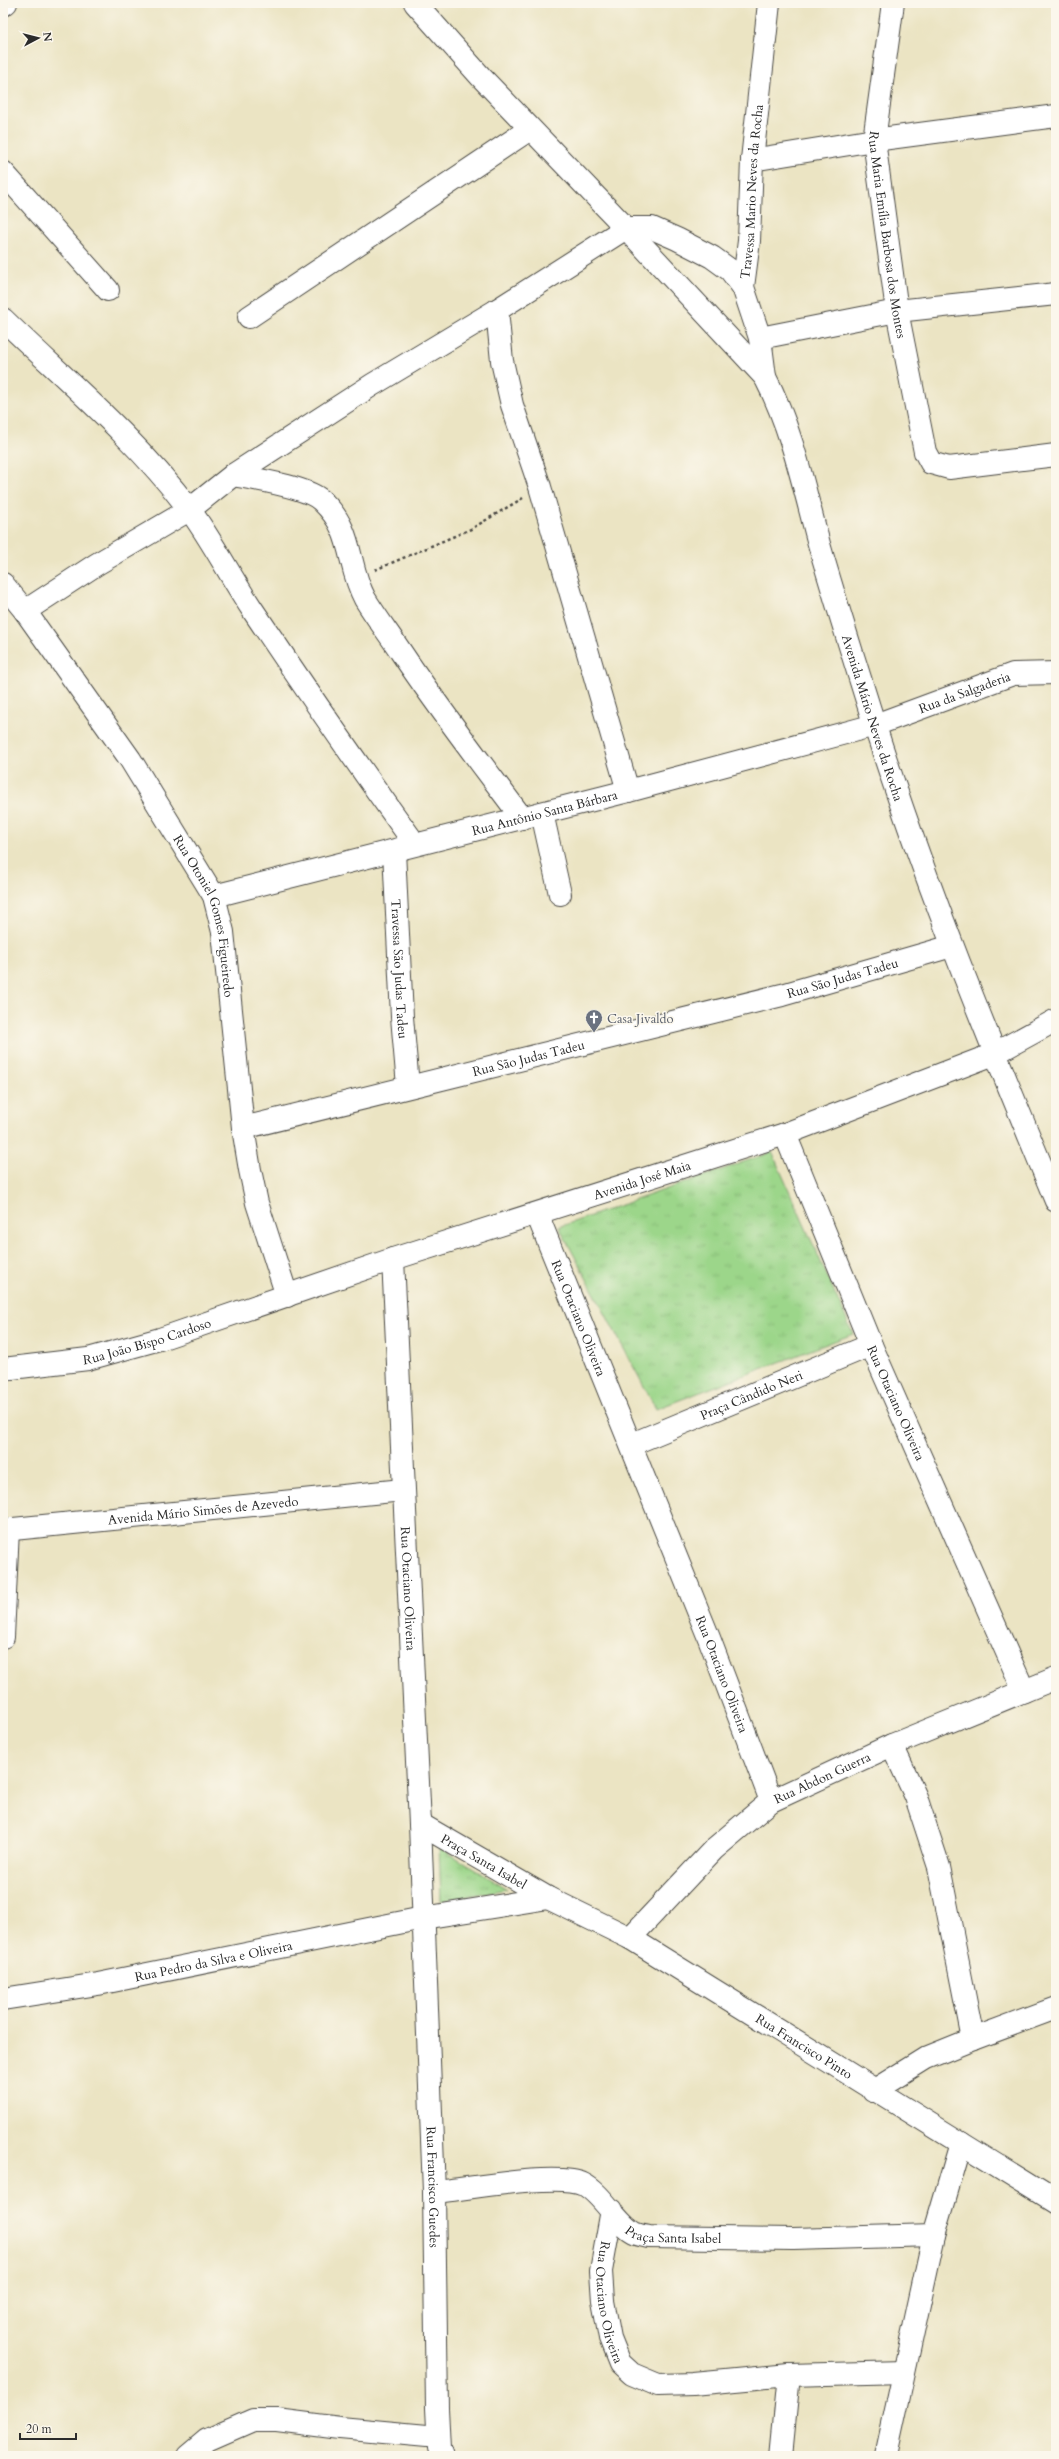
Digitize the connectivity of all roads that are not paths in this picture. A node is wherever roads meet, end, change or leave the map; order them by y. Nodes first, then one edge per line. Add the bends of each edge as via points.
1 (6, 3) edge
2 (415, 3) edge
3 (769, 3) edge
4 (893, 3) edge
5 (3, 5) edge
6 (1056, 116) edge
7 (530, 129) junction
8 (874, 140) junction
9 (752, 160) junction
10 (3, 172) edge
11 (626, 228) junction
12 (743, 287) junction
13 (108, 290) dead end
14 (1056, 294) edge
15 (497, 310) junction
16 (897, 311) junction
17 (249, 317) dead end
18 (3, 319) edge
19 (760, 338) junction
20 (765, 378) junction
21 (1056, 455) edge
22 (233, 475) junction
23 (189, 510) junction
24 (3, 584) edge
25 (25, 611) junction
26 (1056, 673) edge
27 (875, 725) junction
28 (628, 791) junction
29 (532, 816) junction
30 (415, 844) junction
31 (394, 851) junction
32 (560, 894) dead end
33 (214, 896) junction
34 (952, 946) junction
35 (1056, 1020) edge
36 (994, 1054) junction
37 (408, 1086) junction
38 (243, 1128) junction
39 (785, 1134) junction
40 (1056, 1201) edge
41 (538, 1214) junction
42 (393, 1259) junction
43 (287, 1296) junction
44 (871, 1345) junction
45 (3, 1369) edge
46 (632, 1444) junction
47 (403, 1490) junction
48 (5, 1529) edge
49 (3, 1637) edge
50 (1056, 1678) edge
51 (1024, 1691) junction
52 (892, 1745) junction
53 (771, 1801) junction
54 (420, 1824) junction
55 (548, 1898) junction
56 (423, 1918) junction
57 (630, 1938) junction
58 (3, 1999) edge
59 (1056, 2008) edge
60 (973, 2039) junction
61 (873, 2091) junction
62 (961, 2143) junction
63 (434, 2192) junction
64 (1056, 2202) edge
65 (612, 2210) junction
66 (934, 2235) junction
67 (904, 2372) junction
68 (789, 2375) junction
69 (437, 2449) edge
70 (188, 2456) edge
71 (781, 2456) edge
72 (886, 2456) edge

1 - 5 street
2 - 7 street
3 - 9 street, Travessa Mario Neves da Rocha
4 - 8 street, Rua Maria Emília Barbosa dos Montes
6 - 8 street
7 - 11 street
7 - 17 street
8 - 9 street
8 - 16 street, Rua Maria Emília Barbosa dos Montes
9 - 12 street, Travessa Mario Neves da Rocha via 749,241
10 - 13 street
11 - 12 street via 652,228 677,239 712,257 730,270
11 - 15 street
11 - 20 street
12 - 19 street, Travessa Mario Neves da Rocha
14 - 16 street
15 - 22 street via 372,385
15 - 28 street via 502,361 512,405 540,487
16 - 19 street
16 - 21 street, Rua Maria Emília Barbosa dos Montes via 924,452 931,463 949,468
18 - 23 street via 106,416 150,462
19 - 20 street, Travessa Mario Neves da Rocha
20 - 27 street, Avenida Mário Neves da Rocha via 777,401 790,438 829,580
22 - 23 street
22 - 29 street via 306,492 321,499 337,516 344,529 356,577 365,599 439,708
23 - 25 street via 97,564
23 - 30 street via 332,729
24 - 25 street, Rua Otoniel Gomes Figueiredo
25 - 33 street, Rua Otoniel Gomes Figueiredo via 130,759
26 - 27 street, Rua da Salgaderia via 1013,674
27 - 28 street, Rua Antônio Santa Bárbara
27 - 34 street, Avenida Mário Neves da Rocha
28 - 29 street, Rua Antônio Santa Bárbara
29 - 30 street, Rua Antônio Santa Bárbara
29 - 32 street
30 - 31 street, Rua Antônio Santa Bárbara
31 - 33 street, Rua Antônio Santa Bárbara
31 - 37 street, Travessa São Judas Tadeu
33 - 38 street, Rua Otoniel Gomes Figueiredo via 223,932
34 - 36 street, Avenida Mário Neves da Rocha
34 - 37 street, Rua São Judas Tadeu via 782,995
35 - 36 street, Avenida José Maia
36 - 39 street, Avenida José Maia
36 - 40 street, Avenida Mário Neves da Rocha
37 - 38 street, Rua São Judas Tadeu
38 - 43 street, Rua Otoniel Gomes Figueiredo via 257,1203
39 - 41 street, Avenida José Maia
39 - 44 street, Rua Otaciano Oliveira
41 - 42 street, Avenida José Maia
41 - 46 street, Rua Otaciano Oliveira
42 - 43 street, Avenida José Maia
42 - 47 street, Rua Otaciano Oliveira
43 - 45 street, Rua João Bispo Cardoso via 160,1339 88,1359
44 - 46 street, Praça Cândido Neri
44 - 51 street, Rua Otaciano Oliveira
46 - 53 street, Rua Otaciano Oliveira
47 - 48 street, Avenida Mário Simões de Azevedo
47 - 54 street, Rua Otaciano Oliveira
48 - 49 street
50 - 51 street, Rua Abdon Guerra
51 - 52 street, Rua Abdon Guerra
52 - 53 street, Rua Abdon Guerra
52 - 60 street via 916,1797 939,1867
53 - 57 street, Rua Abdon Guerra via 714,1849
54 - 55 street, Praça Santa Isabel
54 - 56 street, Rua Otaciano Oliveira
55 - 56 street, Rua Pedro da Silva e Oliveira
55 - 57 street, Rua Francisco Pinto
56 - 58 street, Rua Pedro da Silva e Oliveira via 98,1984
56 - 63 street, Rua Francisco Guedes
57 - 61 street, Rua Francisco Pinto
59 - 60 street
60 - 61 street via 926,2058
61 - 62 street, Rua Francisco Pinto
62 - 64 street, Rua Francisco Pinto
62 - 66 street
63 - 65 street, Praça Santa Isabel via 545,2179 568,2180 583,2184
63 - 69 street, Rua Francisco Guedes
65 - 66 street, Praça Santa Isabel via 633,2232 649,2237 793,2239
65 - 68 street, Rua Otaciano Oliveira via 601,2271 610,2338 620,2363 632,2374 658,2385
66 - 67 street
67 - 68 street, Rua Otaciano Oliveira
67 - 72 street
68 - 71 street
69 - 70 street via 277,2420 253,2420 207,2440

